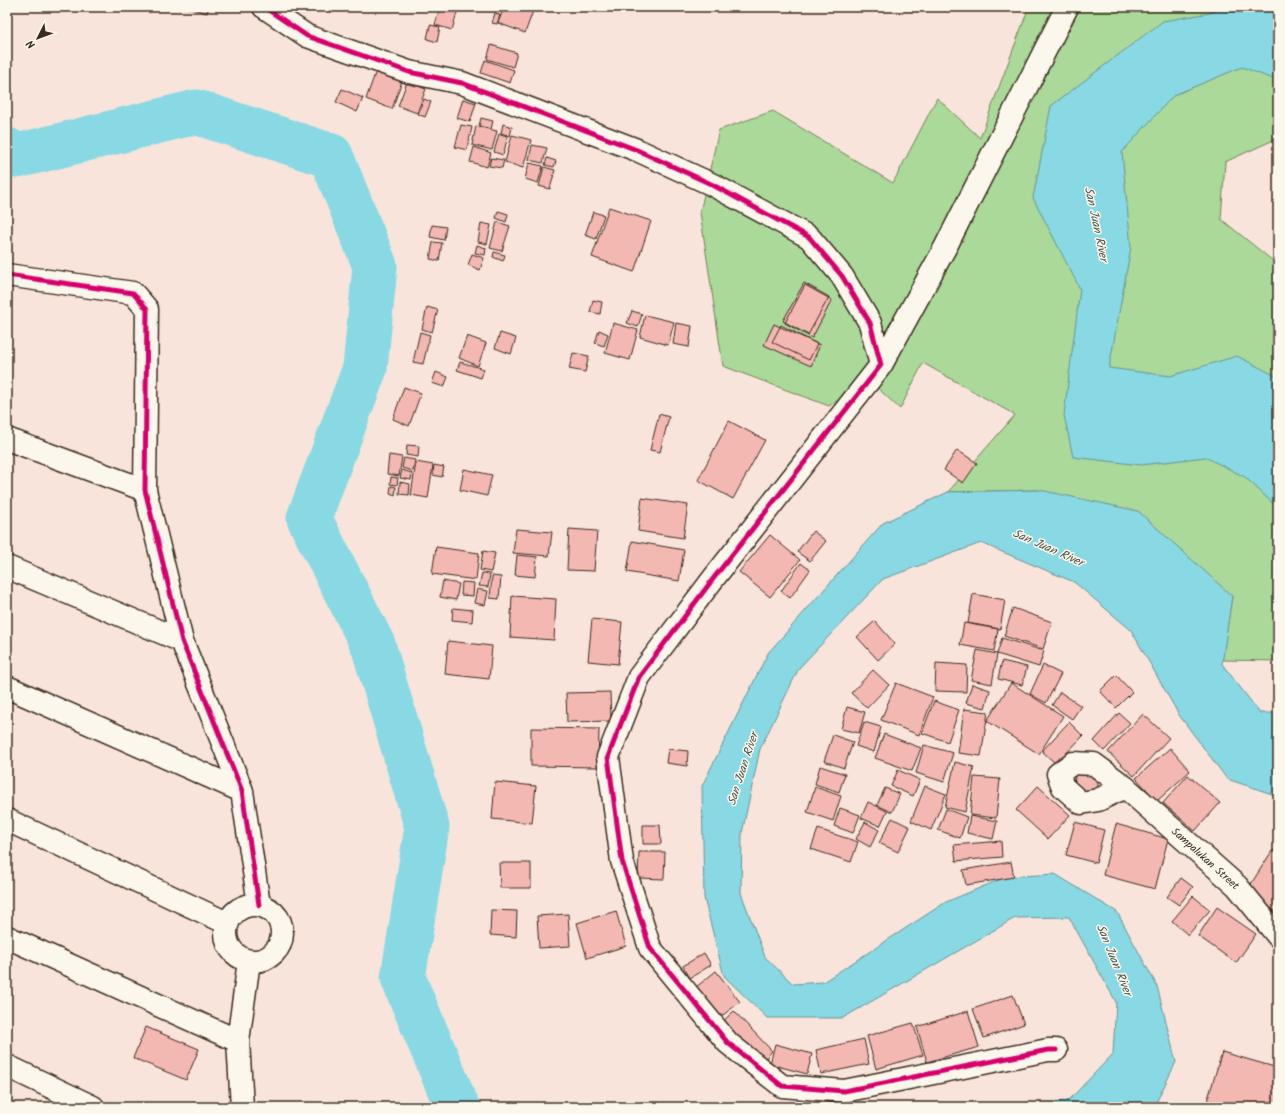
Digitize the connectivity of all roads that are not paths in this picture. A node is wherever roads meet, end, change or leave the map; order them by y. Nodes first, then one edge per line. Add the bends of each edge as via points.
1 (264, 7) edge
2 (1067, 7) edge
3 (7, 275) edge
4 (881, 365) junction
5 (7, 439) edge
6 (145, 490) junction
7 (7, 567) edge
8 (182, 640) junction
9 (7, 687) edge
10 (1125, 787) dead end
11 (242, 791) junction
12 (7, 820) edge
13 (259, 905) junction
14 (227, 923) junction
15 (1278, 936) edge
16 (7, 937) edge
17 (249, 962) junction
18 (238, 1041) junction
19 (1056, 1050) dead end
20 (7, 1066) edge
21 (93, 1107) edge
22 (242, 1107) edge

1 - 4 street via 307,36 409,72 462,83 637,150 711,184 809,237 842,276 870,323
2 - 4 street via 946,246
3 - 6 street via 133,293 147,309
4 - 19 street via 639,677 608,757 622,861 650,948 728,1043 782,1086 844,1091
5 - 6 street
6 - 8 street
7 - 8 street
8 - 11 street
9 - 11 street
10 - 15 street, Sampalukan Street via 1236,886
11 - 13 street
12 - 14 street
13 - 14 street via 249,905 240,909
13 - 17 street via 276,915 281,924 281,944 268,958 259,962
14 - 17 street via 225,933 232,952
16 - 18 street
17 - 18 street
18 - 22 street
20 - 21 street

